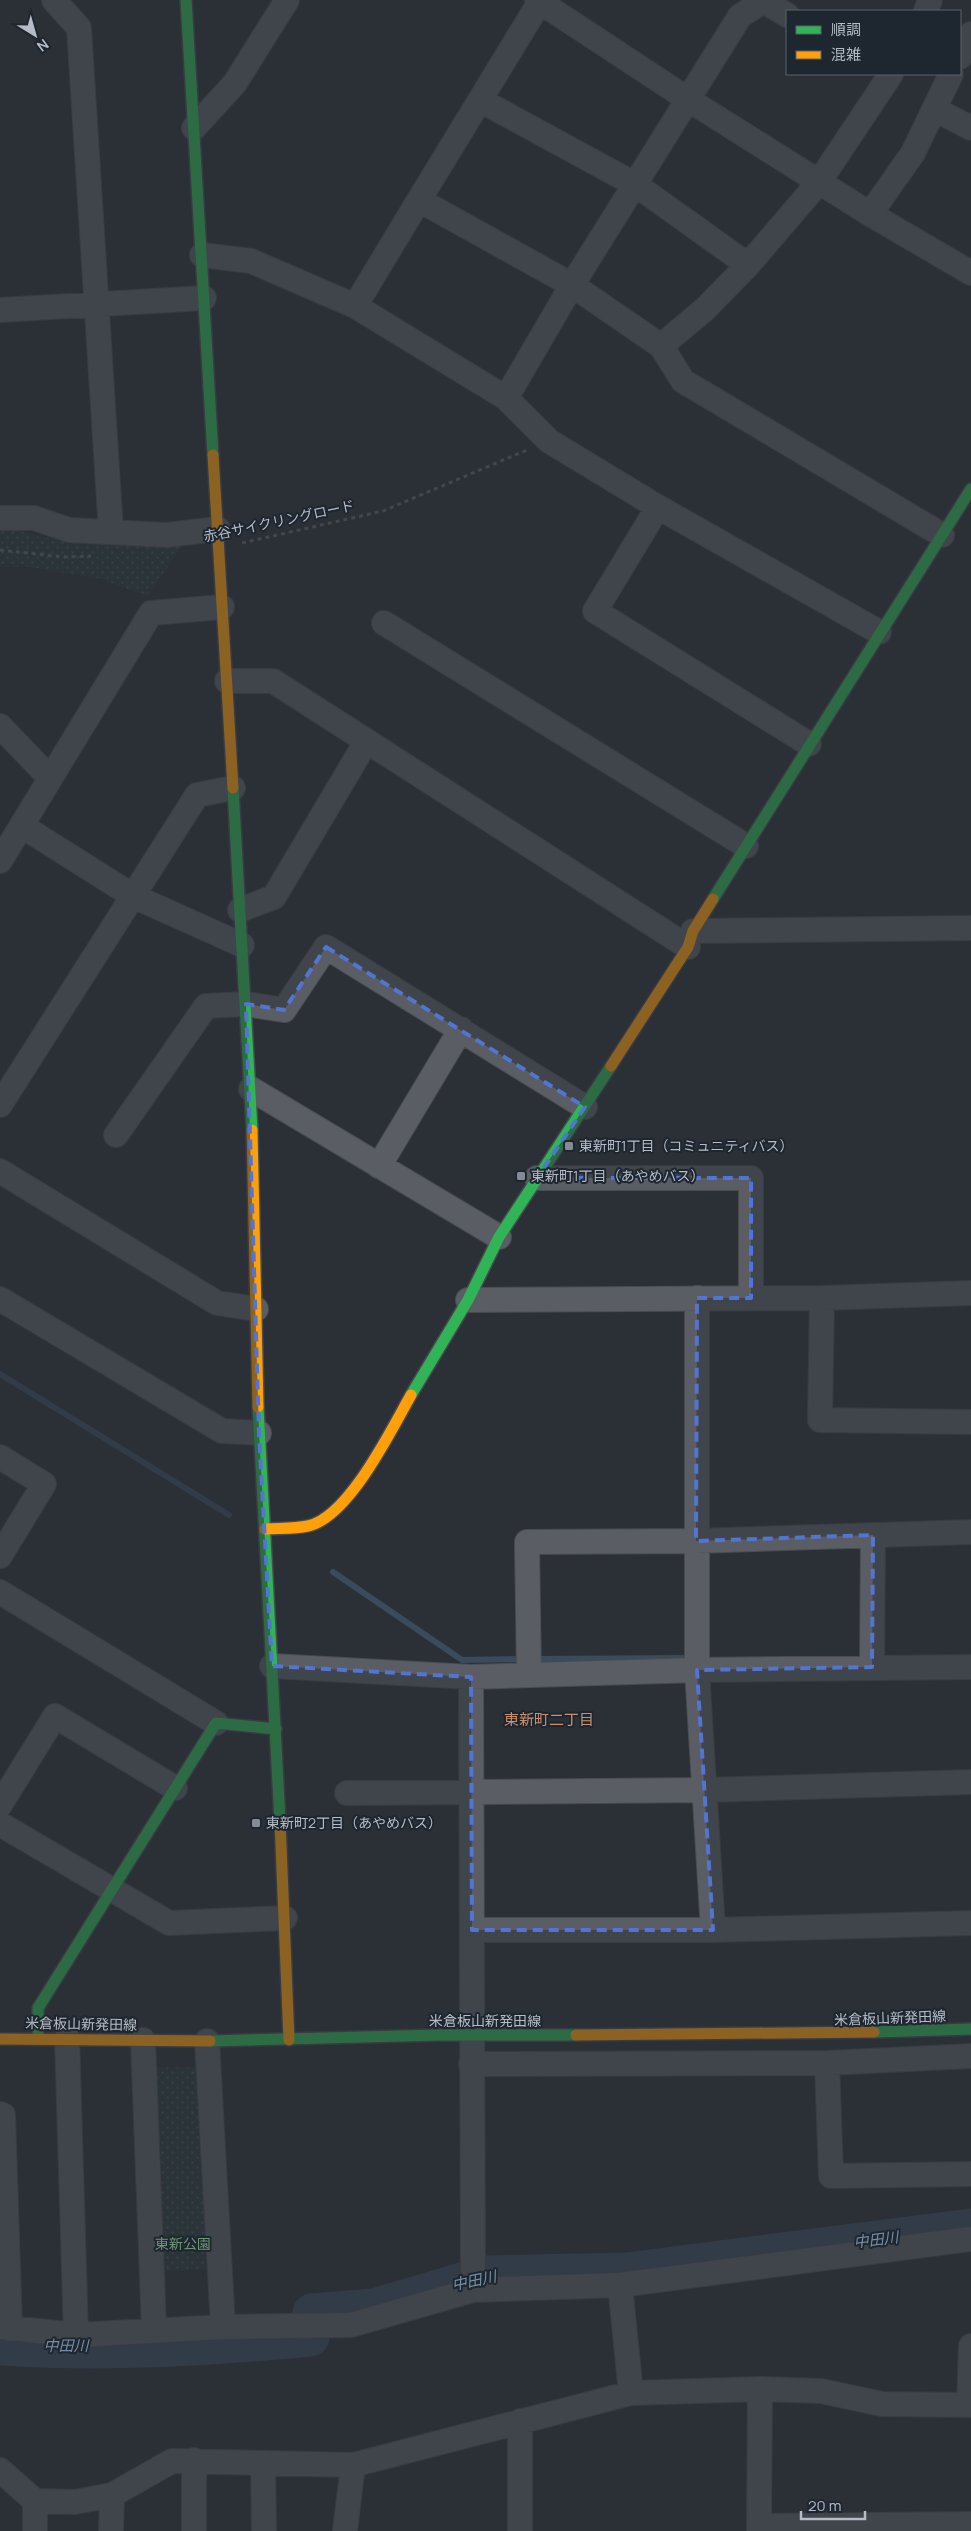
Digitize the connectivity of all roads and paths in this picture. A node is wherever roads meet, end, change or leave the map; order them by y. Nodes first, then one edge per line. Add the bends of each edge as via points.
1 (54, 0) edge
2 (186, 0) edge
3 (287, 0) edge
4 (764, 0) edge
5 (540, 1) edge
6 (786, 14) edge
7 (971, 34) edge
8 (961, 55) edge
9 (888, 75) edge
10 (951, 75) edge
11 (480, 100) junction
12 (689, 100) junction
13 (934, 109) junction
14 (194, 128) junction
15 (971, 128) edge
16 (819, 182) junction
17 (636, 186) junction
18 (419, 200) junction
19 (870, 214) junction
20 (202, 255) junction
21 (748, 265) junction
22 (971, 273) edge
23 (572, 285) junction
24 (204, 298) junction
25 (96, 304) junction
26 (355, 306) junction
27 (0, 310) edge
28 (661, 346) junction
29 (506, 398) junction
30 (549, 440) junction
31 (971, 489) edge
32 (658, 507) junction
33 (0, 518) edge
34 (111, 532) junction
35 (942, 535) junction
36 (218, 539) junction
37 (0, 550) edge
38 (93, 555) dead end
39 (222, 607) junction
40 (384, 623) dead end
41 (880, 632) junction
42 (227, 681) junction
43 (0, 726) edge
44 (366, 742) junction
45 (809, 744) junction
46 (50, 778) junction
47 (233, 788) junction
48 (22, 826) junction
49 (746, 846) junction
50 (0, 862) edge
51 (133, 896) junction
52 (240, 910) junction
53 (971, 928) edge
54 (691, 939) junction
55 (242, 945) junction
56 (246, 1004) junction
57 (461, 1029) junction
58 (251, 1089) junction
59 (0, 1105) edge
60 (585, 1107) junction
61 (116, 1135) dead end
62 (379, 1166) junction
63 (0, 1171) edge
64 (537, 1178) junction
65 (499, 1237) junction
66 (971, 1294) edge
67 (697, 1298) junction
68 (751, 1298) junction
69 (822, 1298) junction
70 (0, 1299) edge
71 (468, 1300) junction
72 (256, 1309) junction
73 (971, 1422) edge
74 (259, 1433) junction
75 (0, 1457) edge
76 (265, 1529) junction
77 (971, 1532) edge
78 (873, 1534) junction
79 (696, 1541) junction
80 (0, 1556) edge
81 (0, 1592) edge
82 (272, 1666) junction
83 (872, 1667) junction
84 (971, 1667) edge
85 (697, 1670) junction
86 (529, 1675) junction
87 (471, 1677) junction
88 (216, 1723) junction
89 (276, 1729) junction
90 (971, 1782) edge
91 (175, 1788) junction
92 (706, 1790) junction
93 (472, 1791) junction
94 (348, 1793) dead end
95 (0, 1806) edge
96 (0, 1824) edge
97 (111, 1891) junction
98 (285, 1918) junction
99 (971, 1923) edge
100 (472, 1930) junction
101 (713, 1930) junction
102 (971, 2029) edge
103 (471, 2035) junction
104 (38, 2037) junction
105 (67, 2038) junction
106 (0, 2039) edge
107 (143, 2040) junction
108 (289, 2040) junction
109 (207, 2041) junction
110 (971, 2056) edge
111 (827, 2063) junction
112 (471, 2064) junction
113 (0, 2114) edge
114 (971, 2174) edge
115 (971, 2239) edge
116 (620, 2285) junction
117 (473, 2290) junction
118 (223, 2327) junction
119 (5, 2328) edge
120 (154, 2330) junction
121 (76, 2335) junction
122 (971, 2346) edge
123 (760, 2389) junction
124 (631, 2393) junction
125 (970, 2405) edge
126 (520, 2421) junction
127 (194, 2460) junction
128 (263, 2463) junction
129 (353, 2465) junction
130 (0, 2470) edge
131 (112, 2495) junction
132 (35, 2501) junction
133 (971, 2524) edge
134 (759, 2529) edge
135 (35, 2531) edge
136 (111, 2531) edge
137 (194, 2531) edge
138 (264, 2531) edge
139 (344, 2531) edge
140 (520, 2531) edge

1 - 25 street via 79,28
2 - 14 street
3 - 14 street via 234,83
4 - 6 street
4 - 12 street via 740,16
5 - 11 street
5 - 12 street
7 - 8 street
9 - 16 street
10 - 13 street
11 - 17 street
11 - 18 street
12 - 16 street
12 - 17 street
13 - 15 street
13 - 19 street via 913,153
14 - 20 street
16 - 19 street
16 - 21 street
17 - 21 street
17 - 23 street
18 - 23 street
18 - 26 street
19 - 22 street
20 - 24 street
20 - 26 street via 251,261
21 - 28 street via 705,310
23 - 28 street
23 - 29 street
24 - 25 street
24 - 36 street
25 - 27 street
25 - 34 street
26 - 29 street
28 - 35 street via 684,381
29 - 30 street
30 - 32 street
30 - 36 path, 赤谷サイクリングロード via 383,511
31 - 35 street
32 - 41 street
32 - 45 street via 596,611
33 - 34 street via 34,518 69,530
34 - 36 street
35 - 41 street
36 - 39 street
37 - 38 path via 64,557
39 - 42 street
39 - 46 street via 151,613
40 - 49 street
41 - 45 street
42 - 44 street via 273,681
42 - 47 street
43 - 46 street
44 - 52 street via 274,897
44 - 54 street
45 - 49 street
46 - 48 street
47 - 51 street via 197,795
47 - 52 street
48 - 50 street
48 - 51 street
49 - 54 street
51 - 55 street
51 - 59 street
52 - 55 street
53 - 54 street
54 - 60 street
55 - 56 street
56 - 57 street via 284,1010 326,947
56 - 58 street
56 - 61 street via 206,1006
57 - 60 street
57 - 62 street
58 - 62 street
58 - 72 street
60 - 64 street
62 - 65 street
63 - 72 street via 217,1303
64 - 65 street
64 - 68 street via 752,1178
65 - 71 street
66 - 69 street
67 - 68 street
67 - 71 street
67 - 79 street
68 - 69 street
69 - 73 street via 820,1420
70 - 74 street via 222,1431
71 - 76 street via 359,1484 337,1510 309,1526
72 - 74 street
74 - 76 street
75 - 80 street via 44,1484
76 - 82 street
77 - 78 street
78 - 79 street
78 - 83 street
79 - 85 street
79 - 86 street via 527,1542
81 - 88 street
82 - 87 street
82 - 89 street
83 - 84 street
83 - 85 street
85 - 86 street
85 - 92 street
86 - 87 street
87 - 93 street
88 - 89 street
88 - 91 street
89 - 98 street
90 - 92 street
91 - 95 street via 55,1716
91 - 97 street
92 - 93 street
92 - 101 street
93 - 94 street
93 - 100 street
96 - 97 street
97 - 98 street via 169,1923
97 - 104 street via 38,2008
98 - 108 street
99 - 101 street
100 - 101 street
100 - 103 street
102 - 103 street, 米倉板山新発田線 via 850,2035
103 - 108 street, 米倉板山新発田線
103 - 112 street
104 - 105 street, 米倉板山新発田線
104 - 106 street, 米倉板山新発田線
105 - 107 street, 米倉板山新発田線
105 - 121 street
107 - 109 street, 米倉板山新発田線
107 - 120 street
108 - 109 street, 米倉板山新発田線
109 - 118 street
110 - 111 street
111 - 112 street
111 - 114 street via 831,2176
112 - 117 street
113 - 119 street via 3,2115
115 - 116 street
116 - 117 street
116 - 124 street
117 - 118 street via 351,2325
118 - 120 street
119 - 121 street
120 - 121 street
122 - 125 street
123 - 124 street
123 - 125 street via 821,2391 882,2404
123 - 134 street
124 - 126 street
126 - 129 street
126 - 140 street
127 - 128 street
127 - 131 street via 172,2461
127 - 137 street
128 - 129 street
128 - 138 street
129 - 139 street
130 - 132 street
131 - 132 street via 75,2502
131 - 136 street
132 - 135 street
133 - 134 street

